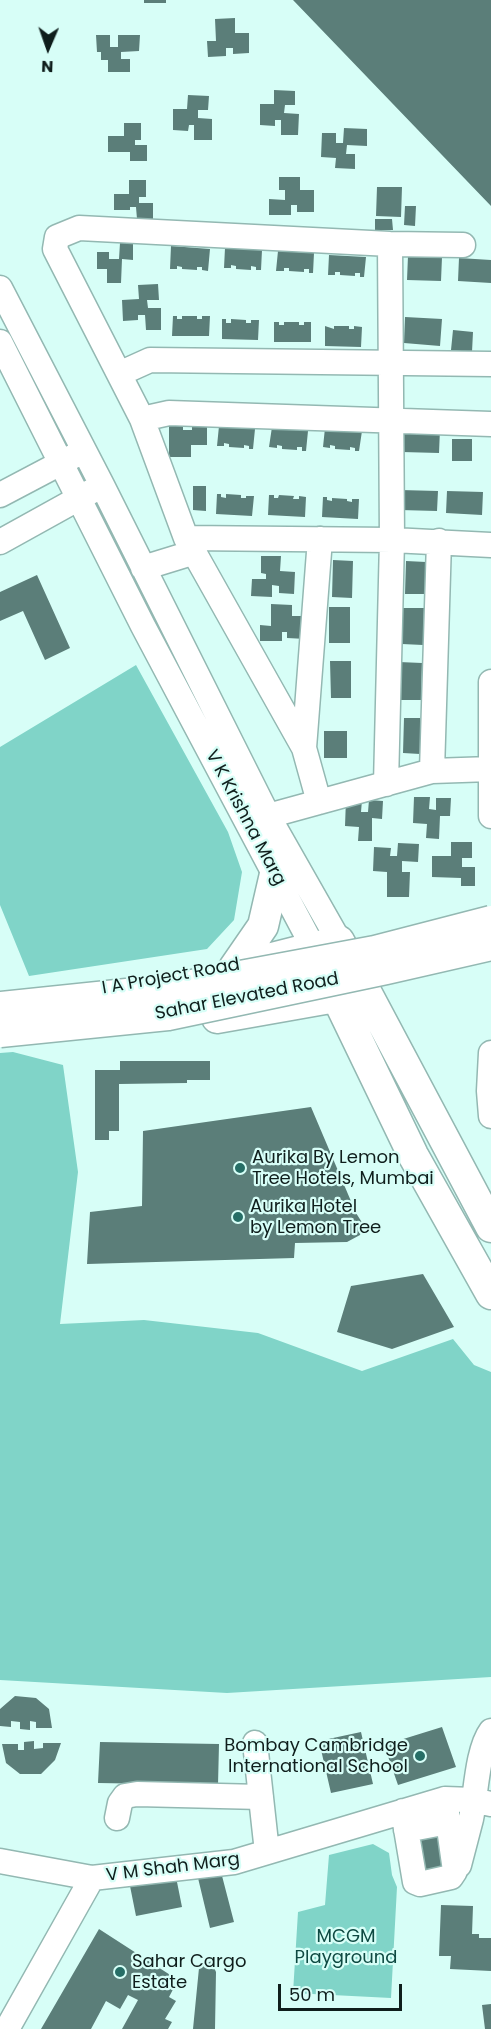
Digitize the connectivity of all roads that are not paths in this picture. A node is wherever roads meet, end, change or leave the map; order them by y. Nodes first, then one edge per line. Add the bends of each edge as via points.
1 (390, 244) junction
2 (463, 245) dead end
3 (0, 288) edge
4 (0, 342) edge
5 (391, 362) junction
6 (491, 364) edge
7 (119, 374) junction
8 (142, 419) junction
9 (391, 420) junction
10 (491, 424) edge
11 (84, 450) junction
12 (61, 463) junction
13 (102, 485) junction
14 (0, 495) edge
15 (79, 498) junction
16 (321, 539) junction
17 (392, 540) junction
18 (439, 541) junction
19 (0, 542) edge
20 (491, 544) edge
21 (190, 545) junction
22 (143, 568) junction
23 (491, 682) edge
24 (304, 748) junction
25 (490, 769) edge
26 (432, 771) junction
27 (386, 784) junction
28 (319, 802) junction
29 (268, 816) junction
30 (491, 816) edge
31 (275, 874) junction
32 (491, 921) edge
33 (326, 944) junction
34 (491, 945) edge
35 (234, 968) junction
36 (350, 994) junction
37 (0, 999) edge
38 (0, 1007) edge
39 (283, 1007) junction
40 (0, 1032) edge
41 (353, 1032) junction
42 (0, 1043) edge
43 (491, 1053) edge
44 (491, 1116) edge
45 (491, 1227) edge
46 (491, 1294) edge
47 (491, 1731) edge
48 (255, 1743) dead end
49 (261, 1797) junction
50 (482, 1802) edge
51 (447, 1810) junction
52 (117, 1818) dead end
53 (405, 1821) junction
54 (267, 1852) junction
55 (0, 1861) edge
56 (456, 1875) dead end
57 (92, 1878) junction
58 (7, 2029) edge

1 - 2 street
1 - 5 street
1 - 7 street via 79,228 57,237 55,249
3 - 11 street, V K Krishna Marg
4 - 12 street, V K Krishna Marg
5 - 6 street
5 - 7 street via 150,360
5 - 9 street
7 - 8 street
8 - 9 street via 169,413
8 - 21 street
9 - 10 street
9 - 17 street
11 - 12 street
11 - 13 street, V K Krishna Marg
12 - 14 street
12 - 15 street, V K Krishna Marg
13 - 15 street
13 - 22 street, V K Krishna Marg
15 - 19 street
15 - 31 street, V K Krishna Marg
16 - 17 street
16 - 21 street
16 - 24 street
17 - 18 street
17 - 27 street
18 - 20 street
18 - 26 street
21 - 22 street
21 - 24 street
22 - 29 street, V K Krishna Marg
23 - 25 street
24 - 28 street
25 - 26 street
25 - 30 street
26 - 27 street
27 - 28 street
28 - 29 street
29 - 33 street, V K Krishna Marg
31 - 33 street, V K Krishna Marg
31 - 35 main road via 263,926
32 - 38 main road, Sahar Elevated Road, bridge via 375,951 165,990
33 - 35 main road, I A Project Road
33 - 36 main road, V K Krishna Marg
34 - 40 main road, Sahar Elevated Road, bridge via 168,1015
35 - 37 main road, I A Project Road via 118,988
36 - 39 main road
36 - 41 main road, V K Krishna Marg
36 - 45 main road, V K Krishna Marg
39 - 41 main road via 319,1013
39 - 42 main road via 176,1025
41 - 46 main road, V K Krishna Marg via 413,1155
43 - 44 street
47 - 50 street via 480,1762
48 - 49 street
49 - 52 street via 137,1794 125,1796
49 - 54 street
50 - 51 street, V M Shah Marg
50 - 56 street
51 - 53 street, V M Shah Marg
51 - 53 street via 455,1871 451,1877 415,1882
53 - 54 street, V M Shah Marg
54 - 57 street, V M Shah Marg via 234,1862
55 - 57 street
57 - 58 street, V M Shah Marg

